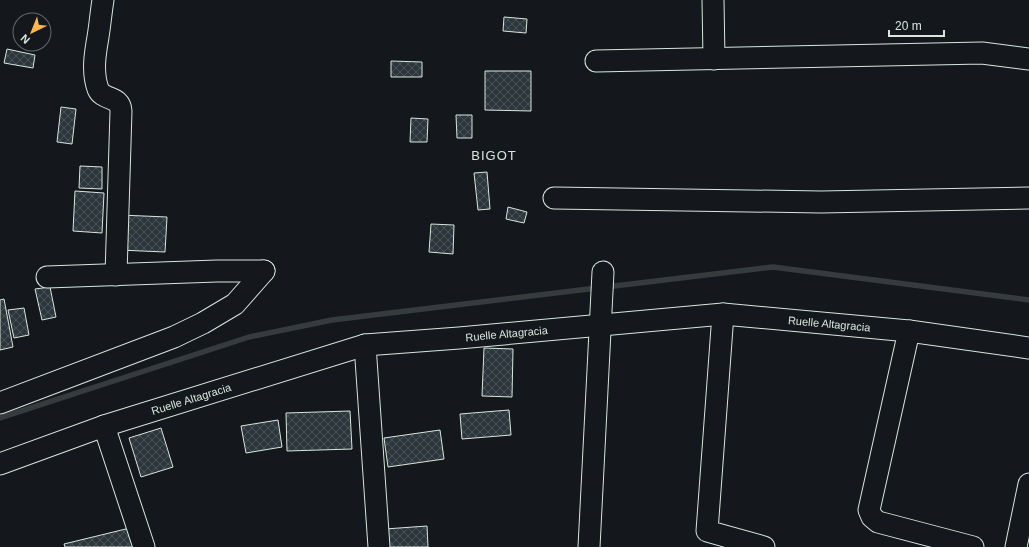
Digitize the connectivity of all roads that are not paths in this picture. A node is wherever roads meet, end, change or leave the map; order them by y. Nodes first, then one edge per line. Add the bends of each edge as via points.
1 (103, 0) edge
2 (713, 0) edge
3 (714, 59) junction
4 (1029, 60) edge
5 (596, 61) dead end
6 (554, 198) dead end
7 (1029, 198) edge
8 (603, 272) dead end
9 (116, 275) junction
10 (47, 277) dead end
11 (723, 314) junction
12 (601, 325) junction
13 (909, 331) junction
14 (365, 345) junction
15 (1029, 348) edge
16 (0, 403) edge
17 (104, 426) junction
18 (0, 464) edge
19 (1029, 484) edge
20 (144, 547) edge
21 (379, 547) edge
22 (589, 547) edge
23 (764, 547) edge
24 (973, 547) edge
25 (1016, 547) edge

1 - 9 street via 94,60 95,79 99,91 120,107
2 - 3 street
3 - 4 street via 982,53
3 - 5 street
6 - 7 street via 821,202
8 - 12 street
9 - 10 street
9 - 16 street via 264,271 235,304 203,323 174,337
11 - 12 street, Ruelle Altagracia
11 - 13 street, Ruelle Altagracia
11 - 23 street via 707,531
12 - 14 street, Ruelle Altagracia
12 - 22 street
13 - 15 street, Ruelle Altagracia
13 - 24 street via 869,510 878,522
14 - 17 street, Ruelle Altagracia
14 - 21 street
17 - 18 street, Ruelle Altagracia
17 - 20 street
19 - 25 street

